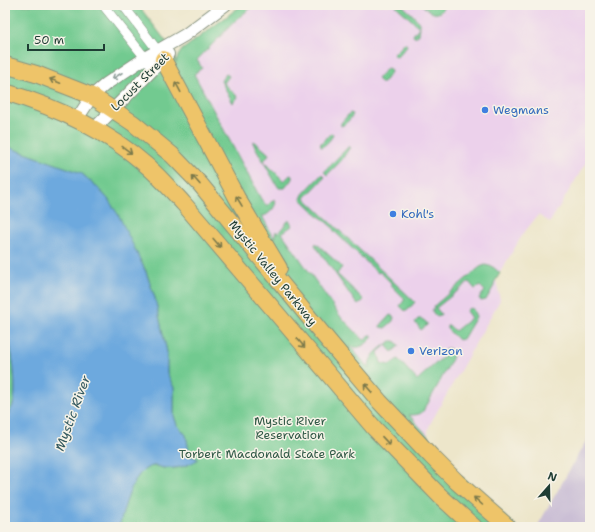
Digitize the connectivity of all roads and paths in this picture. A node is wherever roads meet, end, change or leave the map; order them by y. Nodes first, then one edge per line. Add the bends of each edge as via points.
1 (103, 5) edge
2 (123, 5) edge
3 (225, 5) edge
4 (145, 58) junction
5 (158, 59) junction
6 (5, 65) edge
7 (5, 92) edge
8 (92, 96) junction
9 (113, 109) junction
10 (77, 120) junction
11 (94, 129) junction
12 (310, 319) junction
13 (474, 527) edge
14 (508, 527) edge

1 - 4 street
2 - 5 street
3 - 5 street, Locust Street
4 - 5 street, Locust Street
4 -> 8 street, Locust Street
5 - 9 street, Locust Street
12 -> 5 highway
8 -> 6 highway, Mystic Valley Parkway
7 - 10 highway, Mystic Valley Parkway
8 - 9 highway, Mystic Valley Parkway
8 - 10 street, Locust Street
9 - 11 street, Locust Street
12 -> 9 highway, Mystic Valley Parkway via 189,171 153,138
10 - 11 highway, Mystic Valley Parkway
11 -> 13 highway, Mystic Valley Parkway via 131,153 164,182 379,433
14 -> 12 highway, Mystic Valley Parkway via 418,443

